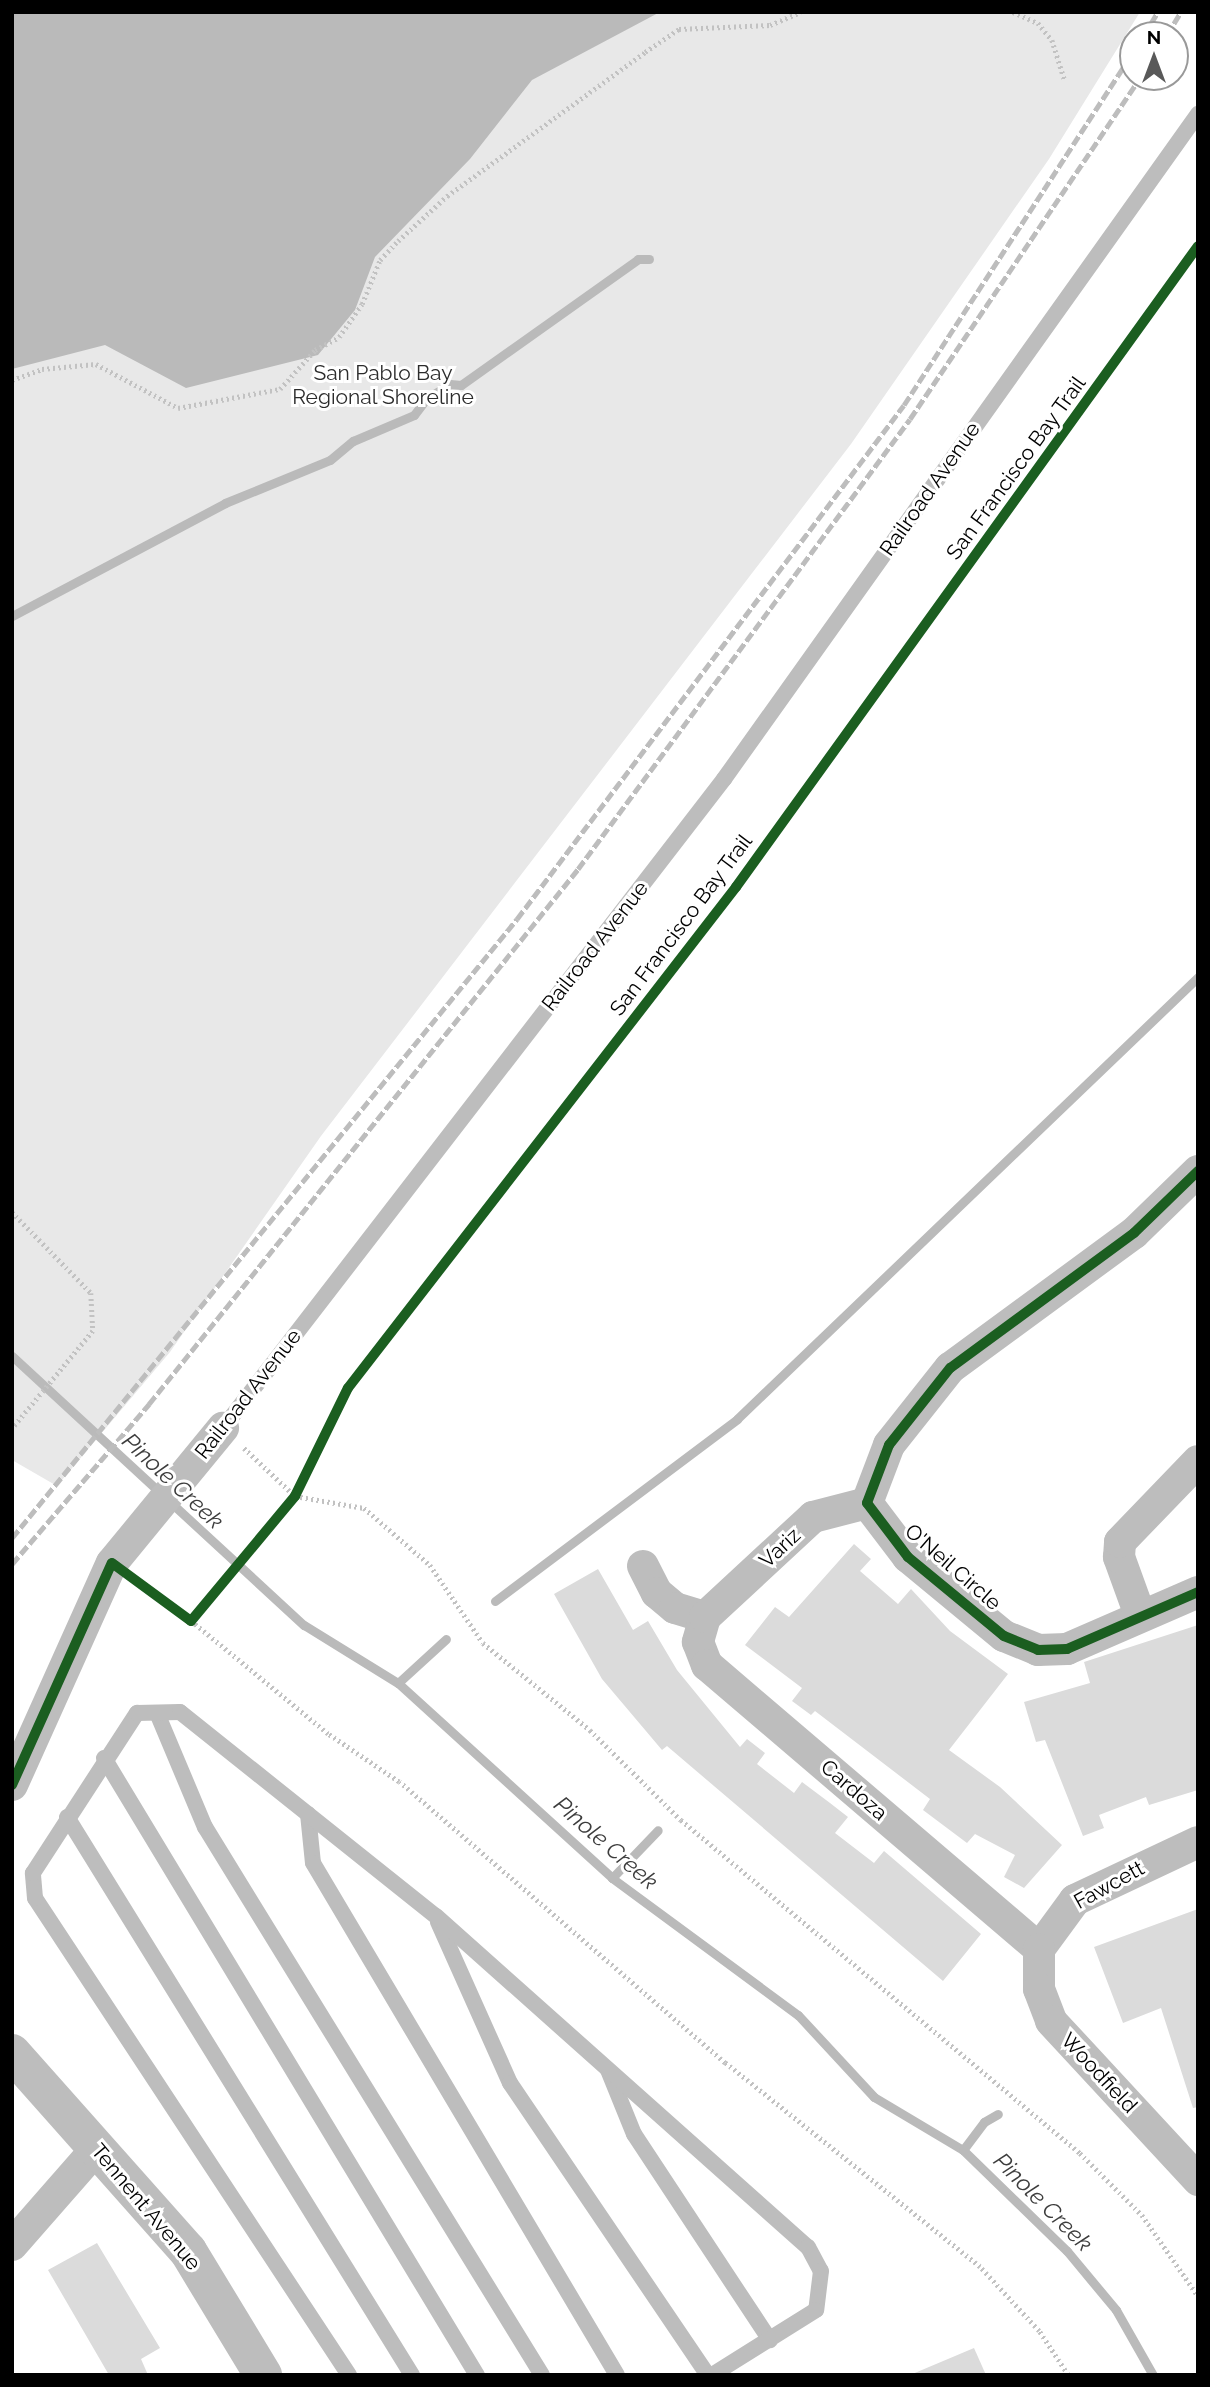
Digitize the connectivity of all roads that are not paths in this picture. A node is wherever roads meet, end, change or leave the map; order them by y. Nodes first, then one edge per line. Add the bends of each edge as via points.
1 (1198, 114) edge
2 (1198, 1171) edge
3 (223, 1428) joint
4 (1198, 1461) edge
5 (867, 1503) junction
6 (643, 1566) dead end
7 (1198, 1592) edge
8 (1140, 1615) junction
9 (705, 1617) junction
10 (157, 1713) junction
11 (104, 1758) junction
12 (12, 1786) edge
13 (308, 1815) junction
14 (67, 1817) junction
15 (1198, 1842) edge
16 (436, 1916) junction
17 (1040, 1949) junction
18 (12, 2053) edge
19 (607, 2067) junction
20 (97, 2148) junction
21 (1198, 2180) edge
22 (12, 2245) edge
23 (770, 2340) junction
24 (262, 2375) edge
25 (349, 2375) edge
26 (412, 2375) edge
27 (477, 2375) edge
28 (542, 2375) edge
29 (617, 2375) edge
30 (710, 2375) edge

1 - 3 lane, Railroad Avenue via 724,779
2 - 5 street via 1134,1233 950,1368 889,1445
3 - 12 street, Railroad Avenue via 112,1563
4 - 8 street via 1120,1542 1119,1557
5 - 8 street, O'Neil Circle via 908,1557 1004,1636 1038,1650 1067,1648
5 - 9 street, Variz via 813,1517
6 - 9 street via 657,1593 675,1608
7 - 8 street, O'Neil Circle
9 - 17 street, Cardoza via 698,1642 708,1665
10 - 11 lane via 137,1713
10 - 13 lane via 180,1712
10 - 28 lane via 205,1827
11 - 14 lane
11 - 27 lane
13 - 16 lane
13 - 29 lane via 313,1863
14 - 25 lane via 33,1873 35,1898
14 - 26 lane
15 - 17 street, Fawcett via 1075,1900
16 - 19 lane
16 - 30 lane via 510,2083
17 - 21 street, Woodfield via 1039,1989 1051,2021
18 - 20 street, Tennent Avenue
19 - 23 lane via 634,2134
19 - 23 lane via 808,2247 821,2272 816,2310
20 - 22 street
20 - 24 street, Tennent Avenue via 188,2251
23 - 30 lane

